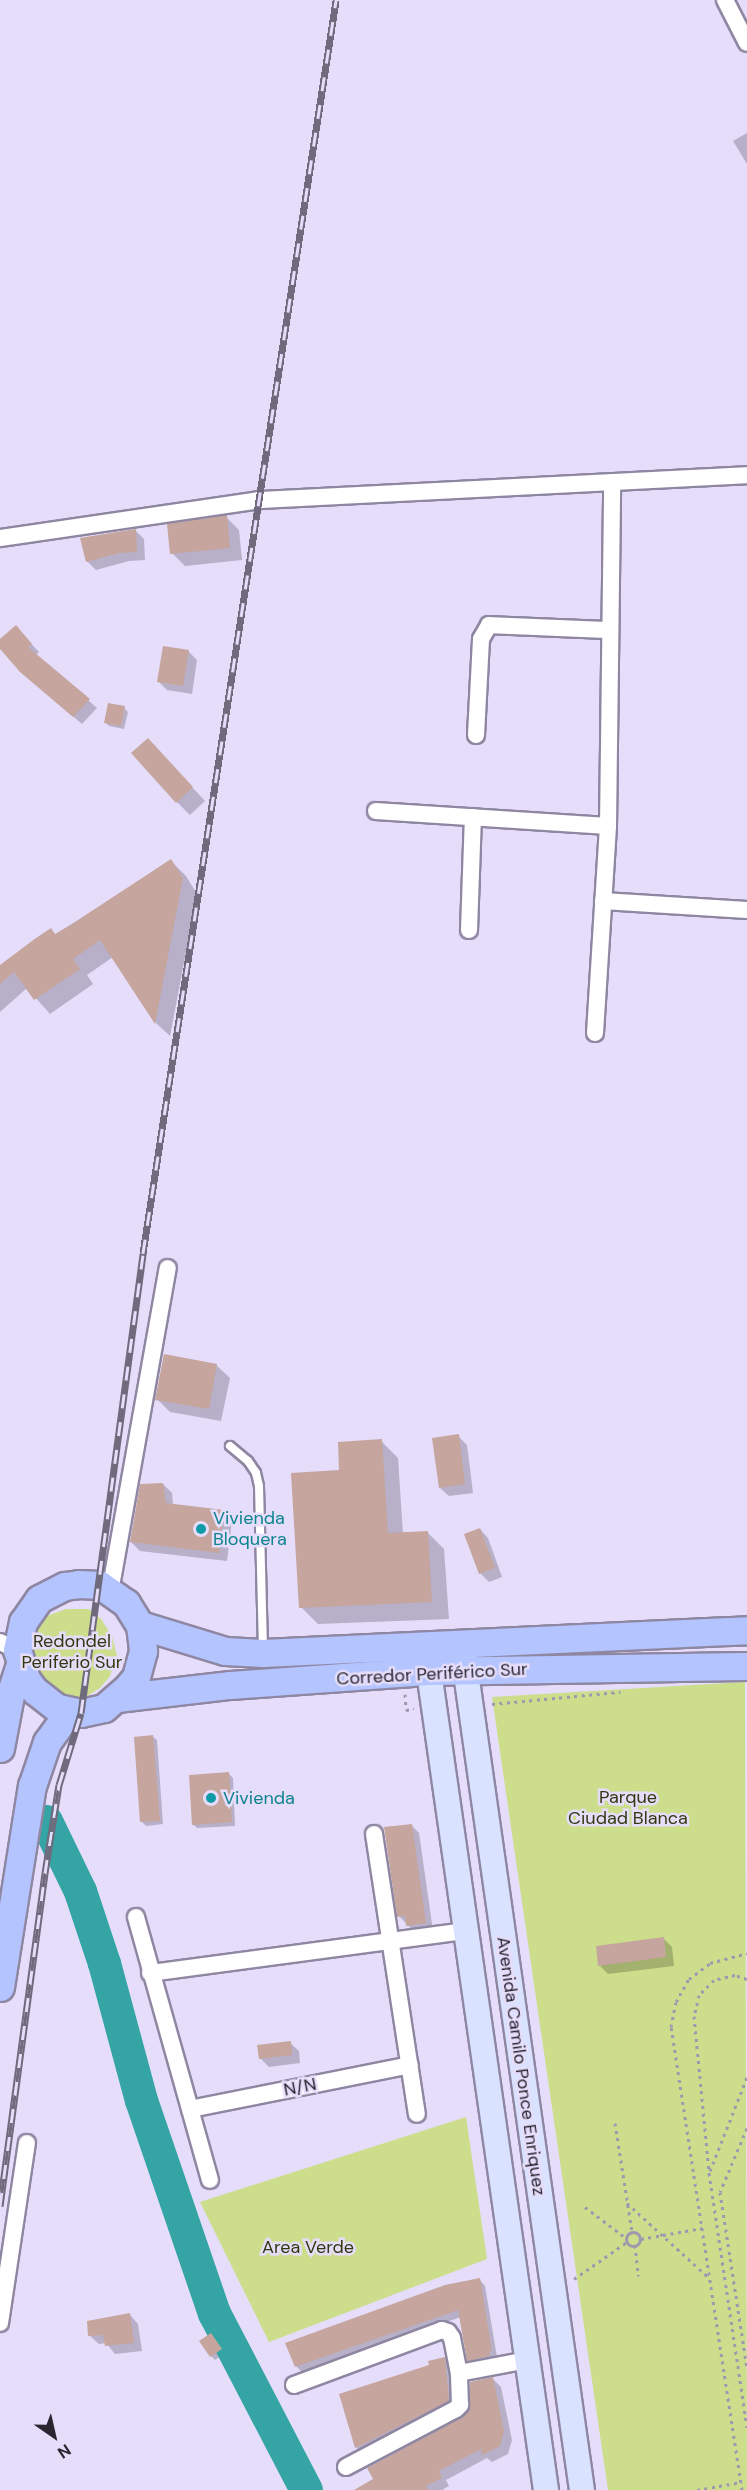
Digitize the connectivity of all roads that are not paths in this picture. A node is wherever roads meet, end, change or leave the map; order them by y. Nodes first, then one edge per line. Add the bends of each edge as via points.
1 (724, 0) edge
2 (747, 42) edge
3 (747, 476) edge
4 (612, 482) junction
5 (0, 538) edge
6 (610, 630) junction
7 (476, 735) dead end
8 (376, 811) dead end
9 (473, 817) junction
10 (608, 826) junction
11 (603, 901) junction
12 (747, 910) edge
13 (469, 930) dead end
14 (595, 1033) dead end
15 (168, 1268) dead end
16 (230, 1446) dead end
17 (110, 1592) junction
18 (140, 1625) junction
19 (747, 1630) edge
20 (462, 1642) junction
21 (12, 1653) edge
22 (263, 1653) junction
23 (426, 1659) junction
24 (747, 1666) edge
25 (466, 1671) junction
26 (117, 1698) junction
27 (69, 1712) junction
28 (0, 1748) edge
29 (374, 1834) dead end
30 (488, 1839) junction
31 (452, 1844) junction
32 (136, 1917) dead end
33 (465, 1931) junction
34 (393, 1940) junction
35 (150, 1973) junction
36 (0, 1987) edge
37 (410, 2065) junction
38 (190, 2109) junction
39 (417, 2114) dead end
40 (27, 2143) dead end
41 (210, 2180) dead end
42 (0, 2323) edge
43 (527, 2360) junction
44 (459, 2373) junction
45 (294, 2385) dead end
46 (346, 2467) dead end
47 (546, 2490) edge
48 (582, 2490) edge

1 - 2 street
3 - 4 street
4 - 5 street via 259,500
4 - 6 street
6 - 7 street via 489,625 481,639
6 - 10 street
8 - 9 street
9 - 10 street
9 - 13 street
10 - 11 street
11 - 12 street
11 - 14 street
15 - 17 street
16 - 22 lane via 248,1461 259,1486
17 - 18 main road via 126,1603
17 - 21 main road via 100,1585 79,1584 51,1591 26,1616
18 - 22 main road, Corredor Periférico Sur via 225,1651
18 - 26 main road via 141,1664 128,1688
19 - 20 main road, Corredor Periférico Sur
20 - 23 main road, Corredor Periférico Sur
20 - 25 main road, Avenida Camilo Ponce Enriquez
21 - 27 main road via 35,1691
21 - 28 main road via 10,1695
22 - 23 main road, Corredor Periférico Sur
23 - 25 main road, Corredor Periférico Sur
23 - 26 main road, Corredor Periférico Sur
23 - 31 main road, Avenida Camilo Ponce Enriquez
24 - 25 main road, Corredor Periférico Sur
25 - 30 main road, Avenida Camilo Ponce Enriquez
26 - 27 main road via 104,1708
27 - 36 main road via 47,1742 32,1786
29 - 34 street
30 - 31 main road
30 - 48 main road, Avenida Camilo Ponce Enriquez
31 - 33 main road, Avenida Camilo Ponce Enriquez
32 - 35 street
33 - 34 street
33 - 43 main road, Avenida Camilo Ponce Enriquez
34 - 35 street
34 - 37 street
35 - 38 street
37 - 38 street, N/N
37 - 39 street
38 - 41 street
40 - 42 street
43 - 44 street
43 - 47 main road, Avenida Camilo Ponce Enriquez
44 - 45 street via 452,2338 442,2330
44 - 46 street via 460,2406

